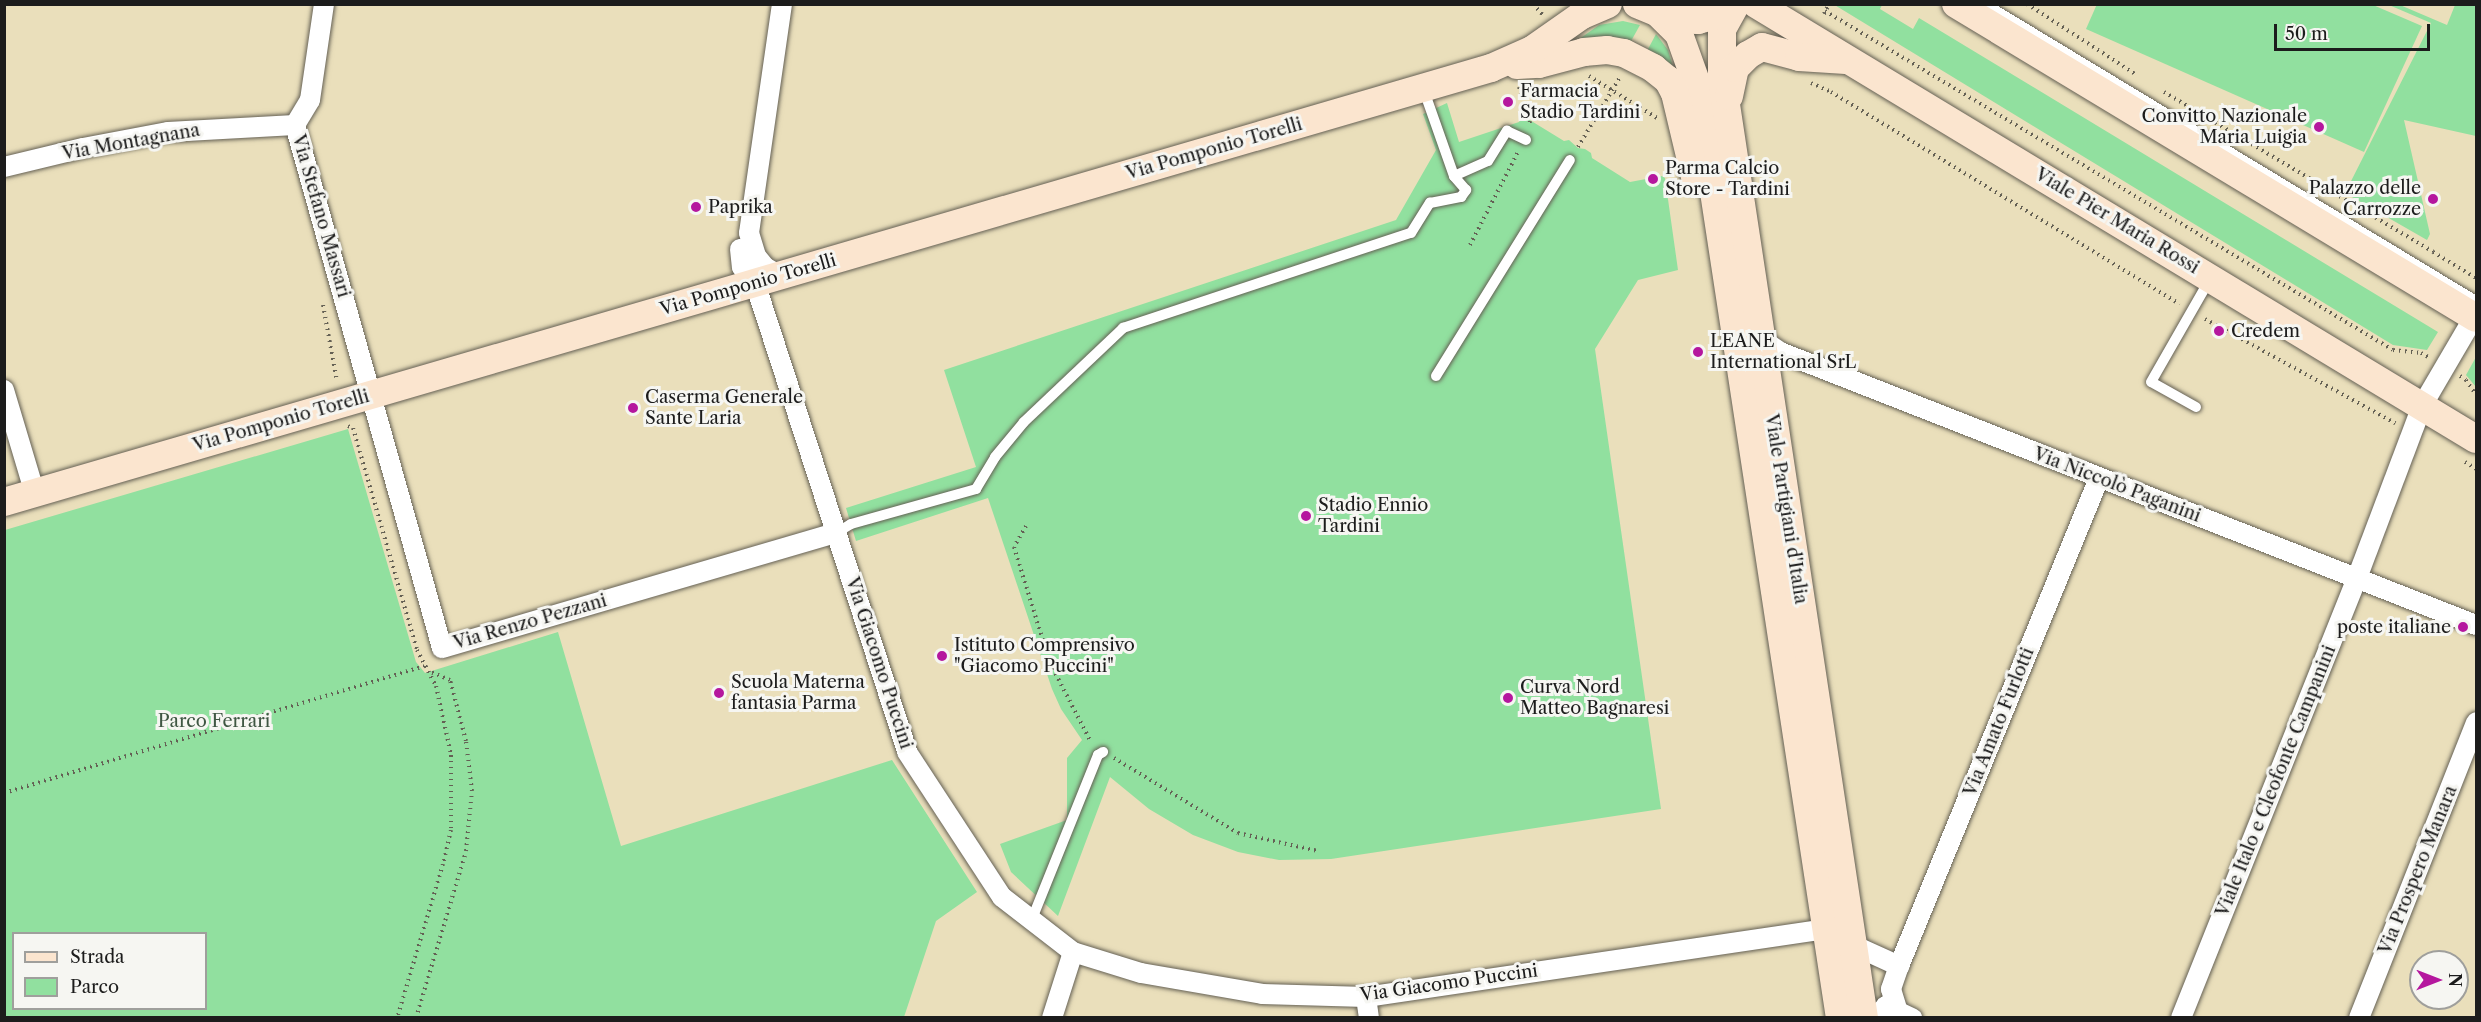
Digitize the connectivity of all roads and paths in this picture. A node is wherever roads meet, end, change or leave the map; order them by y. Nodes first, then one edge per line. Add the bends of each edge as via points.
1 (324, 4) edge
2 (782, 4) edge
3 (1533, 4) edge
4 (1608, 4) edge
5 (1756, 4) edge
6 (1829, 4) edge
7 (1956, 4) edge
8 (1985, 4) edge
9 (2027, 4) edge
10 (1736, 5) edge
11 (1648, 7) edge
12 (1566, 44) junction
13 (1632, 56) junction
14 (1851, 60) junction
15 (1803, 80) dead end
16 (2145, 81) dead end
17 (1423, 88) junction
18 (1612, 90) junction
19 (2163, 91) dead end
20 (1726, 109) junction
21 (1666, 124) dead end
22 (295, 125) junction
23 (1526, 140) dead end
24 (1578, 148) dead end
25 (1570, 160) dead end
26 (4, 167) edge
27 (1454, 176) junction
28 (749, 229) junction
29 (1722, 238) junction
30 (740, 249) junction
31 (2433, 252) dead end
32 (787, 273) junction
33 (2211, 278) junction
34 (755, 283) junction
35 (322, 298) dead end
36 (702, 298) junction
37 (2191, 311) junction
38 (2476, 312) edge
39 (1761, 339) junction
40 (2444, 366) junction
41 (1436, 376) dead end
42 (4, 390) edge
43 (372, 394) junction
44 (2476, 395) edge
45 (342, 403) junction
46 (2422, 406) junction
47 (2196, 407) dead end
48 (2411, 432) junction
49 (2467, 449) edge
50 (2476, 469) edge
51 (2099, 478) junction
52 (35, 494) junction
53 (4, 502) edge
54 (1026, 526) dead end
55 (836, 532) junction
56 (2357, 578) junction
57 (2476, 625) edge
58 (424, 666) junction
59 (430, 672) junction
60 (2476, 722) edge
61 (1103, 752) junction
62 (4, 793) edge
63 (1318, 851) dead end
64 (1032, 919) junction
65 (1827, 929) junction
66 (1853, 945) junction
67 (1073, 952) junction
68 (1899, 966) junction
69 (1366, 997) junction
70 (1905, 1015) edge
71 (396, 1017) edge
72 (416, 1017) edge
73 (1052, 1017) edge
74 (1369, 1017) edge
75 (1840, 1017) edge
76 (1864, 1017) edge
77 (1875, 1017) edge
78 (2181, 1017) edge
79 (2359, 1017) edge

1 - 22 street, Via Stefano Massari via 310,100
2 - 28 street
3 - 12 path
4 - 12 main road, Via Pomponio Torelli via 1588,11
5 - 14 main road, Viale Pier Maria Rossi
6 - 40 path via 1825,11 2392,350 2421,353
7 - 38 main road
8 - 38 lane
9 - 16 path
10 - 11 main road via 1698,20 1678,19
10 - 20 main road, Viale Partigiani d'Italia via 1721,36
11 - 29 main road, Viale Partigiani d'Italia via 1679,34 1693,66
12 - 13 main road, Via Pomponio Torelli
12 - 17 main road, Via Pomponio Torelli via 1532,50 1491,68
12 - 18 path via 1576,68
13 - 18 path
13 - 29 main road, Via Pomponio Torelli via 1653,68 1672,87 1698,187 1715,213
14 - 20 main road via 1799,57 1762,47 1735,68
14 - 33 main road, Viale Pier Maria Rossi
15 - 37 path via 1831,92
17 - 27 lane
17 - 32 main road, Via Pomponio Torelli
18 - 21 path
18 - 24 path
19 - 31 path
20 - 39 main road, Viale Partigiani d'Italia
22 - 26 street, Via Montagnana via 168,132
22 - 43 street, Via Stefano Massari
23 - 27 lane via 1507,131 1488,161
25 - 41 lane
27 - 55 lane via 1466,190 1461,197 1430,203 1411,233 1123,328 1024,422 994,457 976,489 851,524
28 - 30 street
28 - 32 street via 758,259 772,272
29 - 65 main road, Viale Partigiani d'Italia
30 - 34 street, Via Giacomo Puccini via 742,267
30 - 36 street via 724,283
32 - 34 main road, Via Pomponio Torelli
33 - 37 lane
33 - 46 main road, Viale Pier Maria Rossi
34 - 36 main road, Via Pomponio Torelli
34 - 55 street, Via Giacomo Puccini
35 - 45 path
36 - 43 main road, Via Pomponio Torelli
37 - 47 lane via 2151,382
37 - 48 path
38 - 40 street, Viale Italo e Cleofonte Campanini
39 - 51 street, Via Niccolò Paganini via 1780,352
39 - 66 main road, Viale Partigiani d'Italia
40 - 44 path via 2466,380
40 - 46 street, Viale Italo e Cleofonte Campanini
42 - 52 street
43 - 45 main road, Via Pomponio Torelli
43 - 55 street, Via Renzo Pezzani via 442,648
45 - 52 main road, Via Pomponio Torelli
45 - 58 path
46 - 48 street, Viale Italo e Cleofonte Campanini
46 - 49 main road, Viale Pier Maria Rossi
48 - 56 street, Viale Italo e Cleofonte Campanini
49 - 50 path
51 - 56 street, Via Niccolò Paganini
51 - 68 street, Via Amato Furlotti
52 - 53 main road, Via Pomponio Torelli
54 - 61 path via 1014,547 1050,663 1094,746
55 - 64 street, Via Giacomo Puccini via 907,752 1002,897
56 - 57 street, Via Niccolò Paganini
56 - 78 street, Viale Italo e Cleofonte Campanini
58 - 59 path
58 - 62 path
59 - 71 path via 452,755 451,830
59 - 72 path via 450,680 466,741 472,791 466,851
60 - 79 street, Via Prospero Manara
61 - 63 path via 1238,834
61 - 64 lane via 1098,755
64 - 67 street, Via Giacomo Puccini
65 - 69 street, Via Giacomo Puccini
65 - 75 main road, Viale Partigiani d'Italia
66 - 68 street
66 - 76 main road, Viale Partigiani d'Italia
67 - 69 street, Via Giacomo Puccini via 1142,973 1262,994
67 - 73 street
68 - 70 street, Via Amato Furlotti via 1891,989
69 - 74 street
70 - 77 street via 1886,1006

